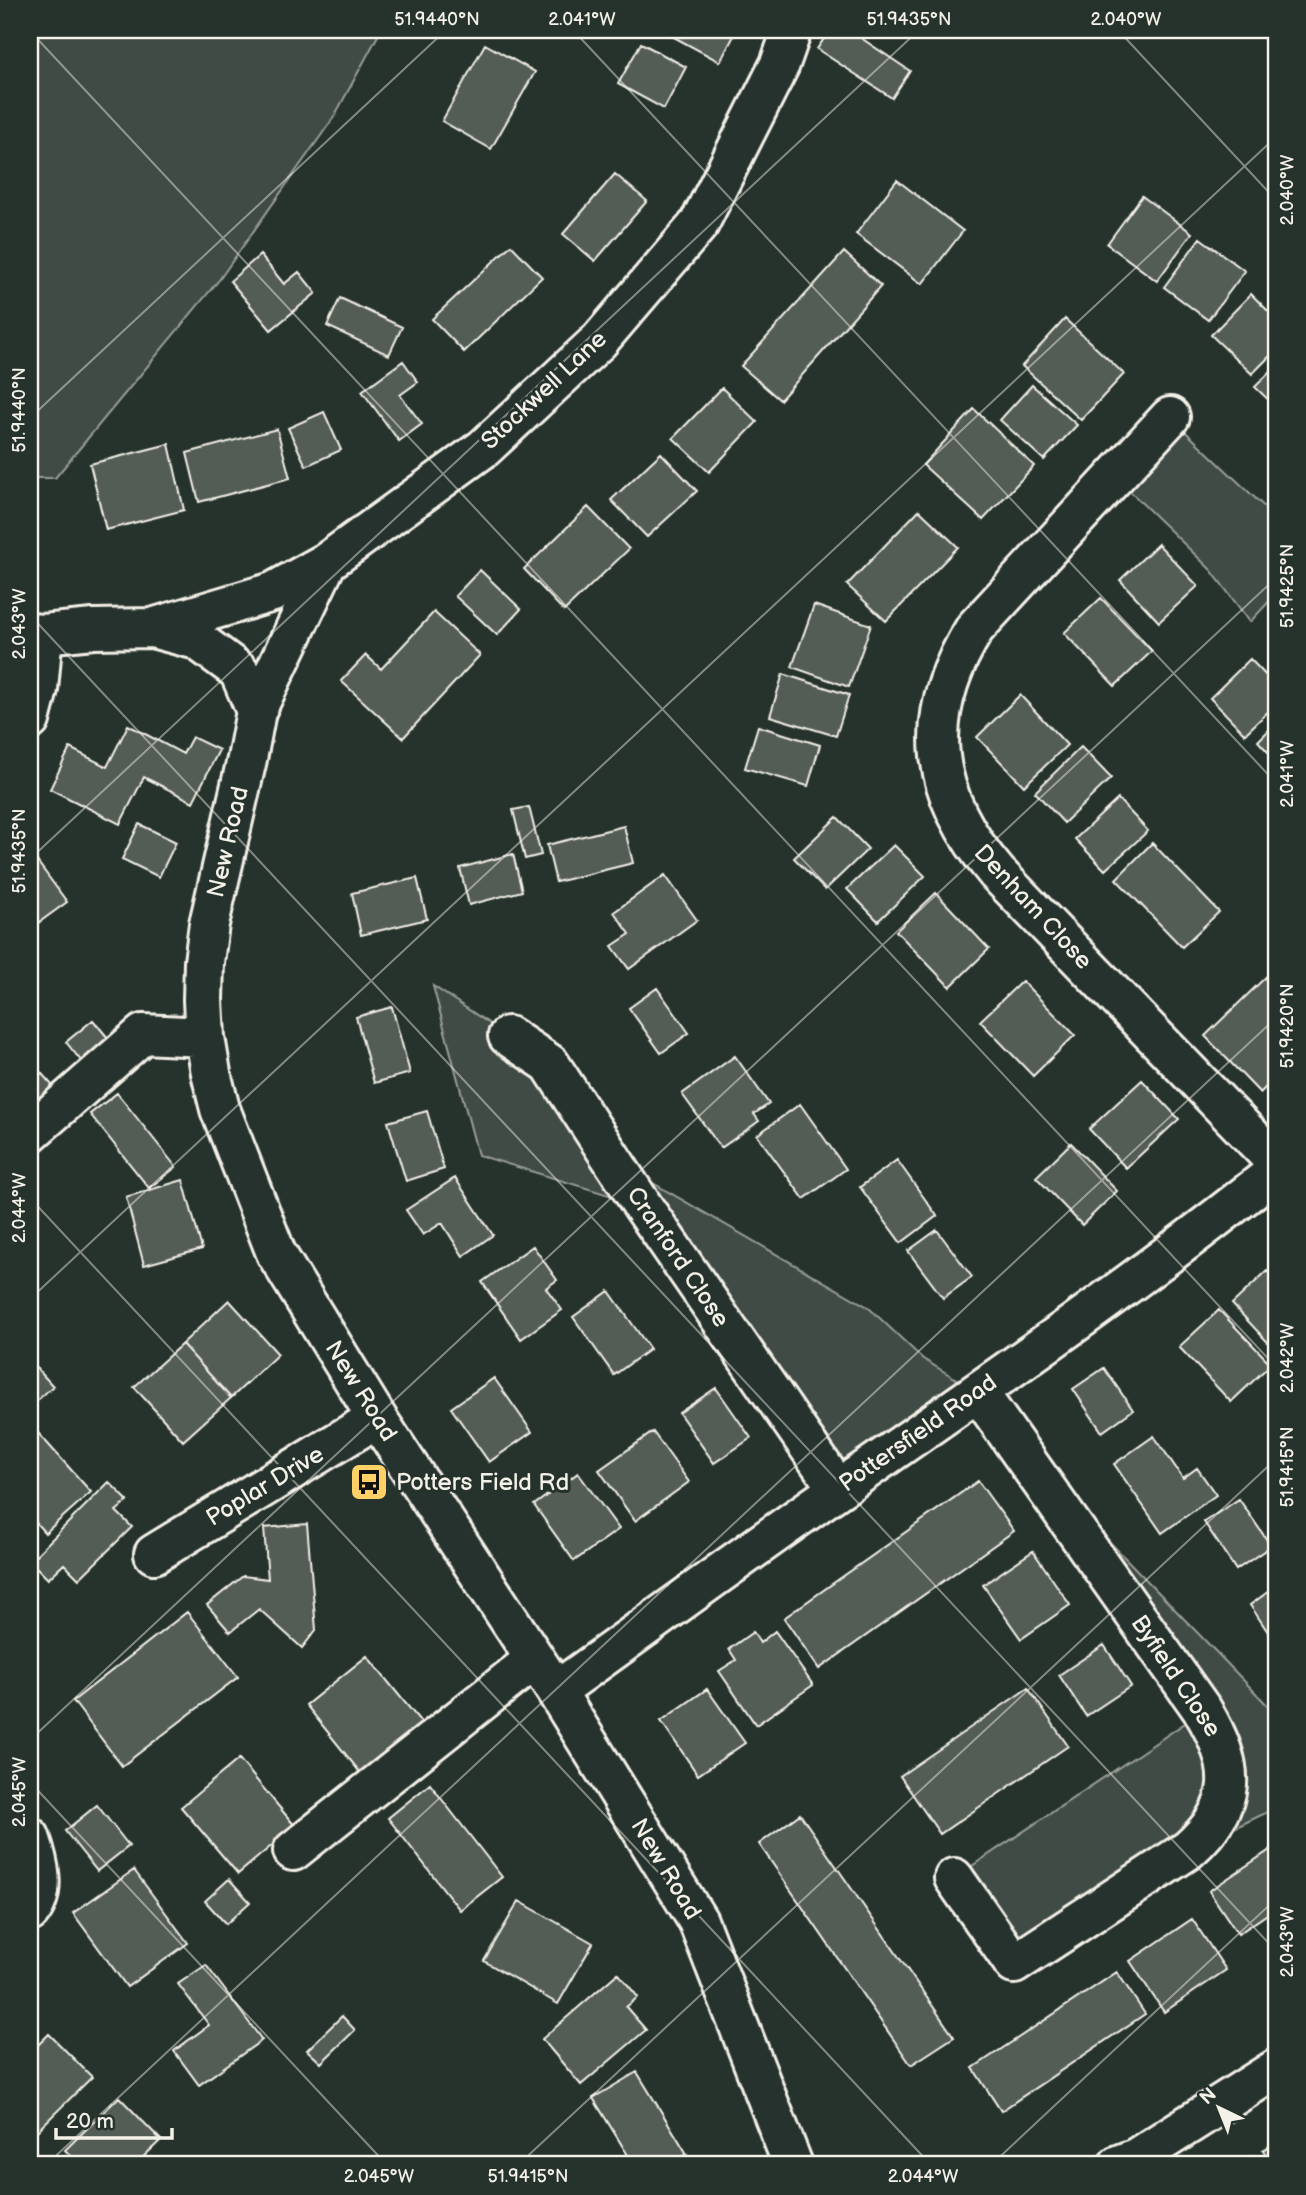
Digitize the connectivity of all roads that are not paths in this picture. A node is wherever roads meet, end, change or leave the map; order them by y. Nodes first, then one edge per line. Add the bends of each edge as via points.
1 (792, 30) edge
2 (1170, 417) dead end
3 (327, 562) junction
4 (152, 628) junction
5 (36, 633) edge
6 (256, 711) junction
7 (30, 720) edge
8 (508, 1036) dead end
9 (205, 1037) junction
10 (30, 1133) edge
11 (1276, 1162) edge
12 (1276, 1171) edge
13 (978, 1392) junction
14 (377, 1418) junction
15 (838, 1489) junction
16 (154, 1554) dead end
17 (535, 1659) junction
18 (556, 1690) junction
19 (30, 1837) edge
20 (293, 1851) dead end
21 (954, 1878) dead end
22 (30, 1912) edge
23 (1276, 2069) edge
24 (793, 2165) edge
25 (1118, 2165) edge

1 - 3 street, Stockwell Lane via 780,64 699,224 599,341 484,448
2 - 11 street, Denham Close via 975,628 960,652 944,697 941,765 960,824 977,850
3 - 4 street via 273,592
3 - 6 street, Stockwell Lane
4 - 5 street
4 - 6 street via 197,640 239,670
5 - 7 street via 38,689
6 - 9 street, New Road via 209,924 204,962
8 - 15 street, Cranford Close via 550,1064
9 - 10 street via 143,1034
9 - 14 street, New Road via 220,1108 276,1253
12 - 13 street, Pottersfield Road
13 - 15 street, Pottersfield Road
13 - 21 street, Byfield Close via 1203,1711 1221,1741 1228,1777 1216,1818 1196,1843 1014,1964
14 - 16 street, Poplar Drive
14 - 17 street, New Road
15 - 18 street, Pottersfield Road
17 - 18 street, New Road
17 - 20 street
18 - 24 street, New Road via 698,1921
19 - 22 street via 40,1881 37,1904
23 - 25 street

